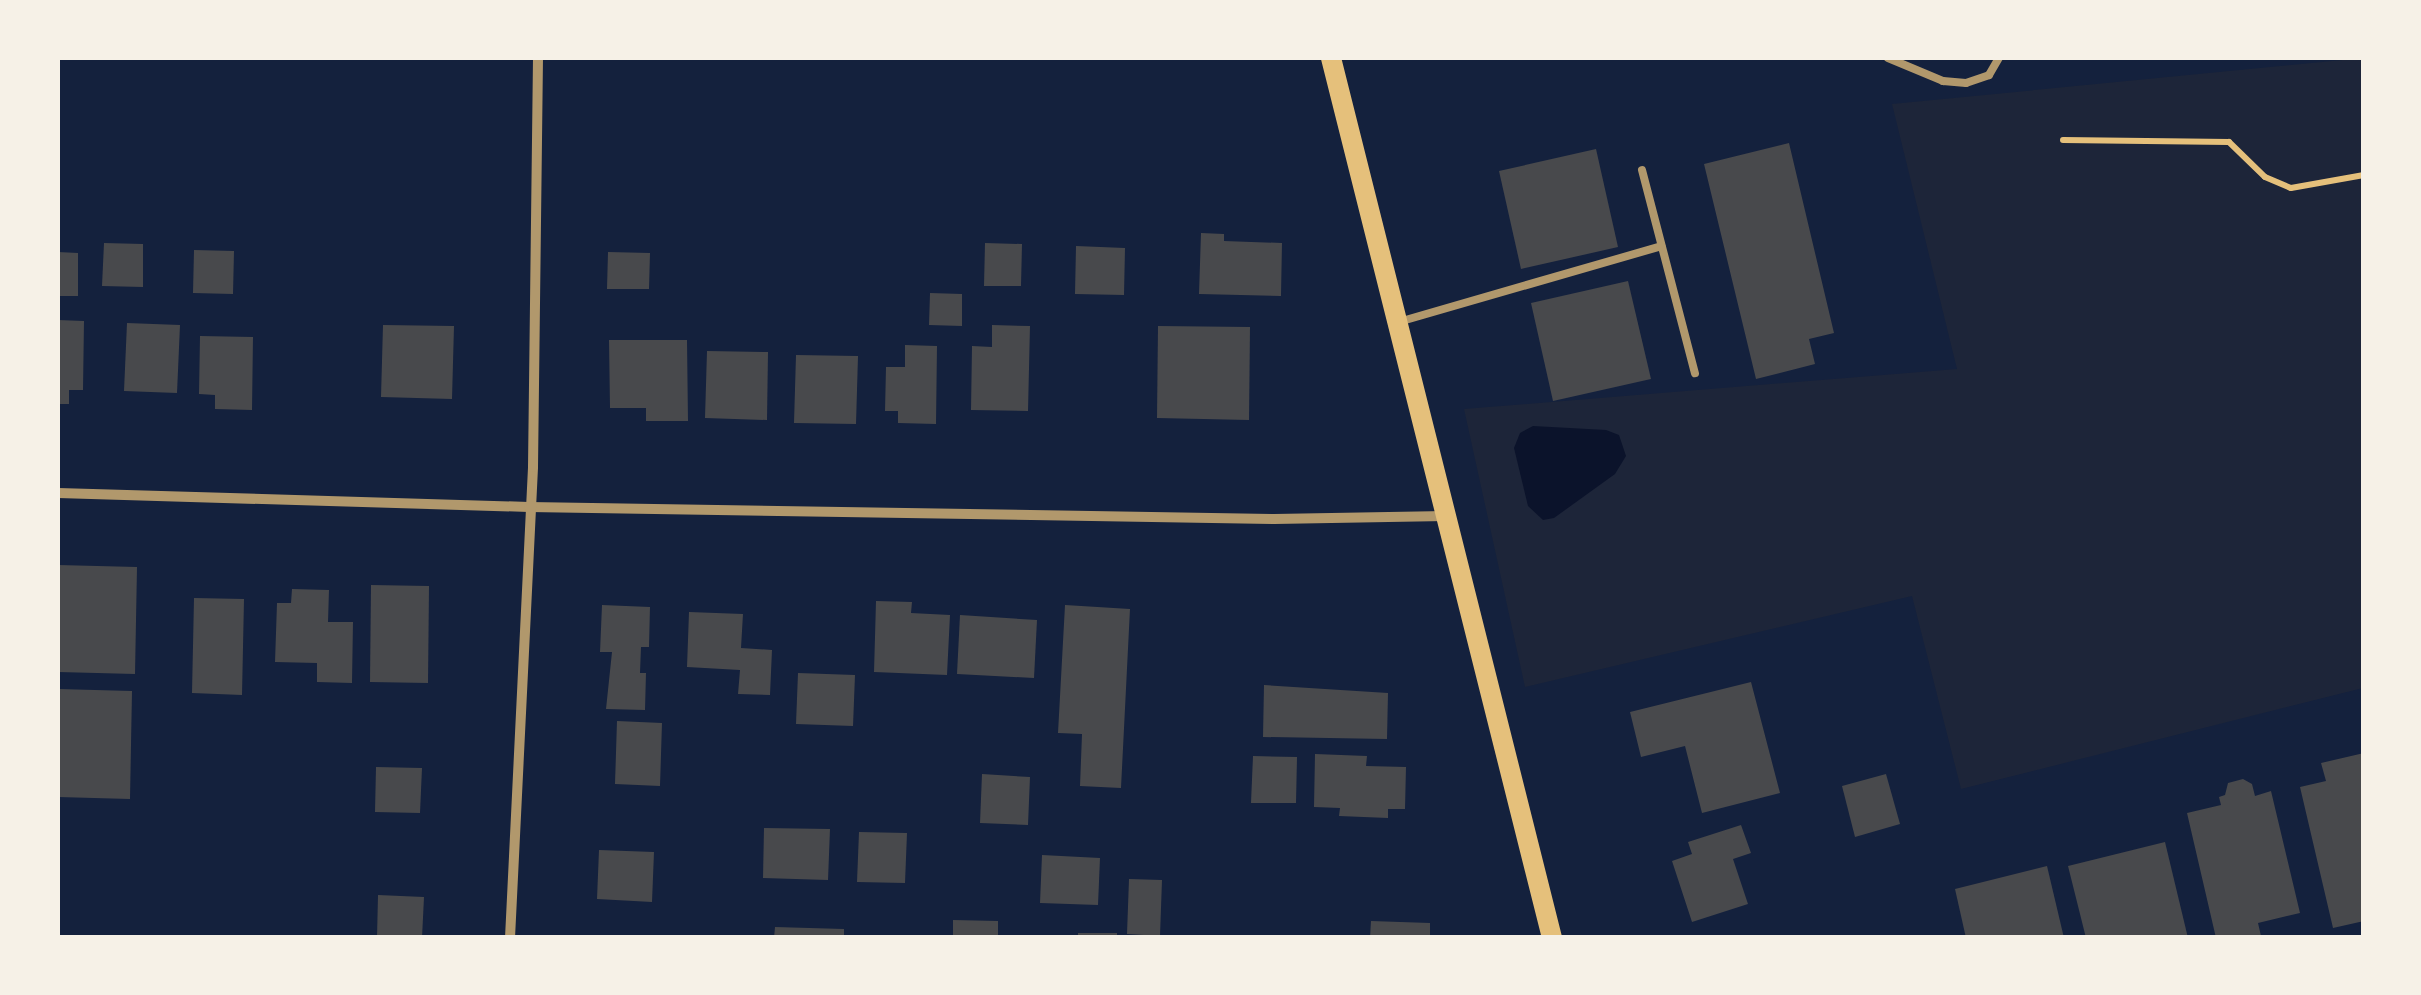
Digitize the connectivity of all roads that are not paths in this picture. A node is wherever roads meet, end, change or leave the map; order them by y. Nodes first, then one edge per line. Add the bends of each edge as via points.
1 (538, 58) edge
2 (1331, 58) edge
3 (1888, 58) edge
4 (1999, 58) edge
5 (1642, 170) dead end
6 (1662, 246) junction
7 (1397, 322) junction
8 (1694, 373) dead end
9 (58, 493) edge
10 (529, 507) junction
11 (1446, 516) junction
12 (510, 938) edge
13 (1552, 938) edge

1 - 10 street
2 - 7 main road
3 - 4 lane via 1942,82 1966,84 1988,75
5 - 6 lane
6 - 7 lane
6 - 8 lane
7 - 11 main road
9 - 10 street
10 - 11 street
10 - 12 street
11 - 13 main road

